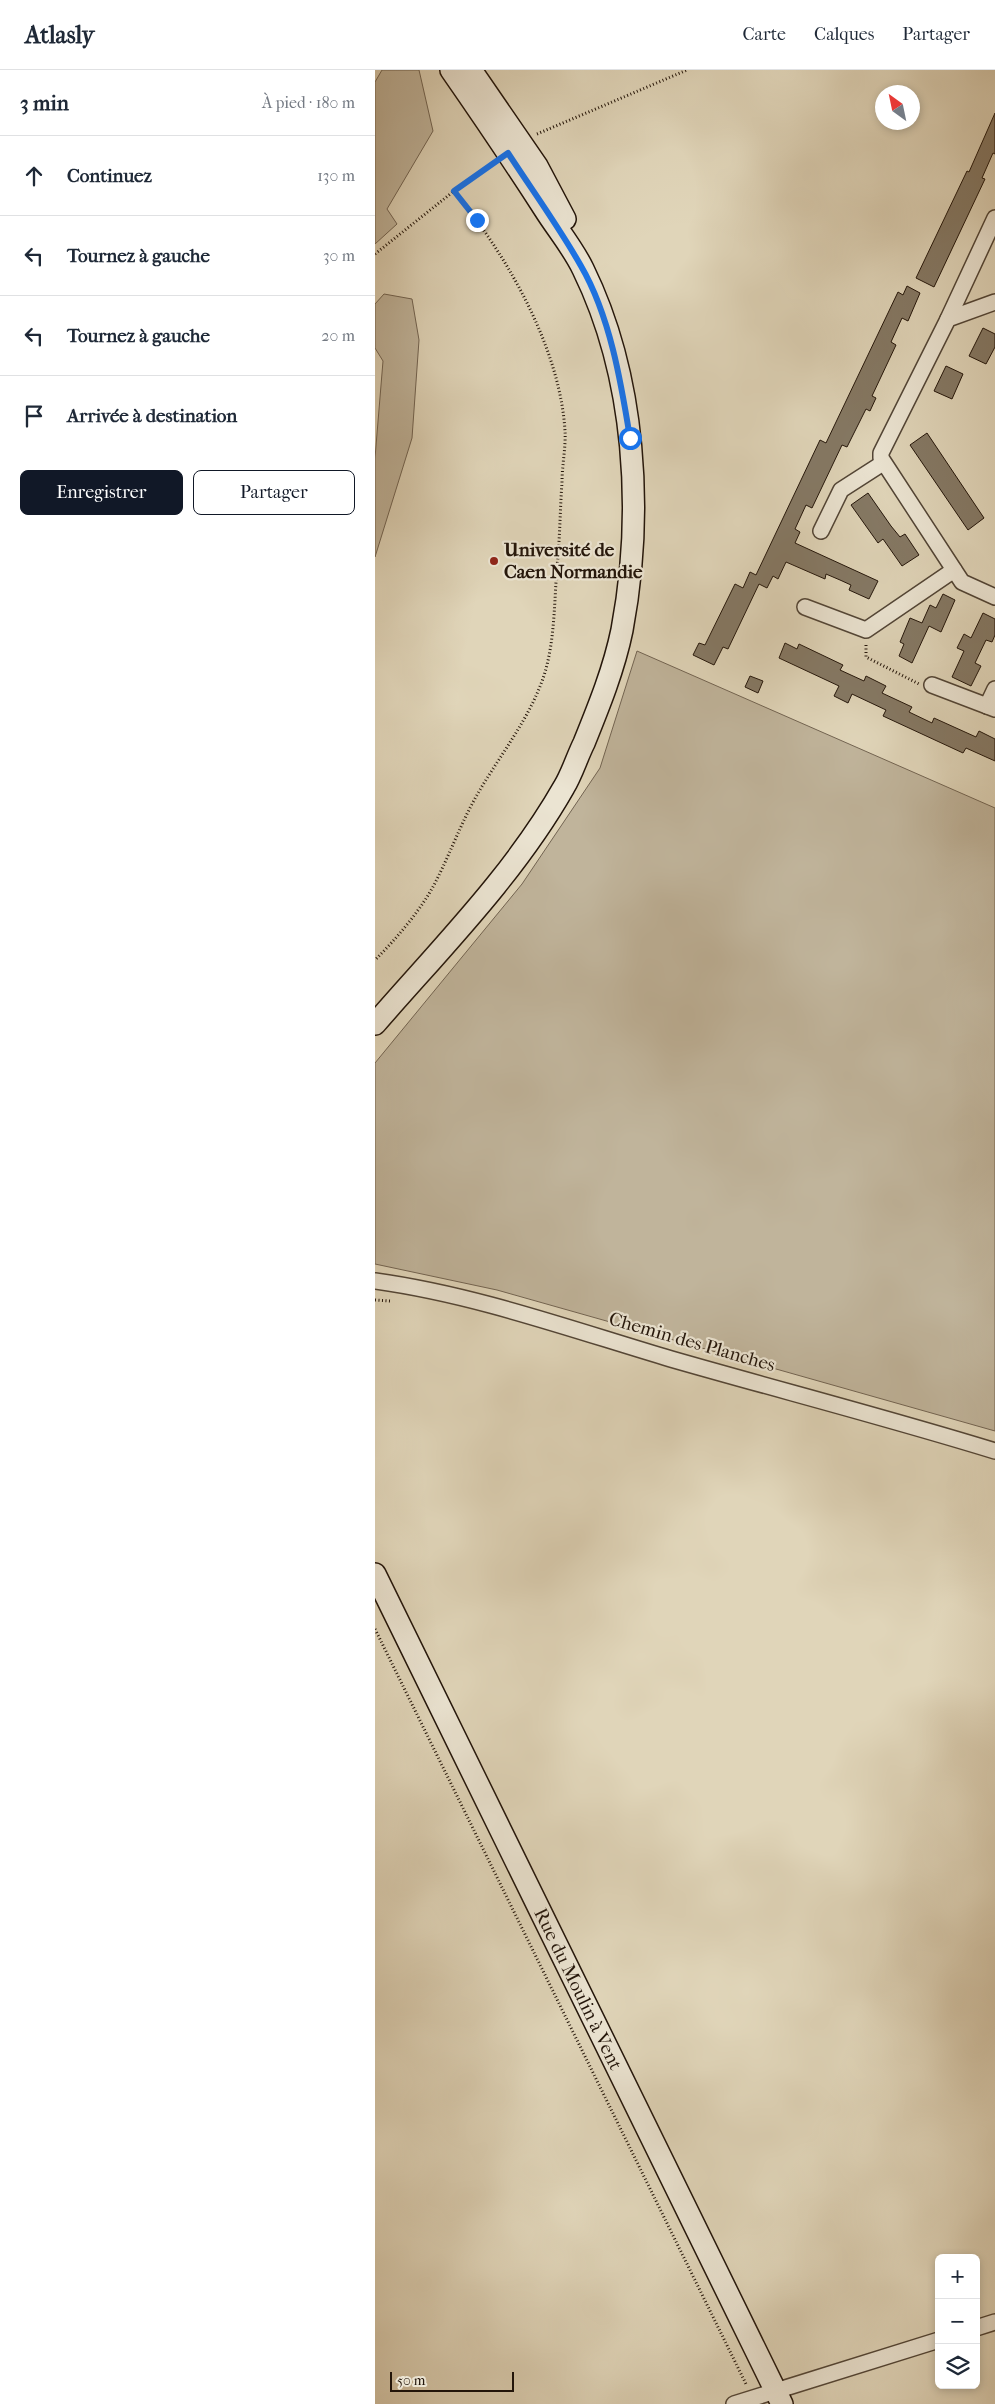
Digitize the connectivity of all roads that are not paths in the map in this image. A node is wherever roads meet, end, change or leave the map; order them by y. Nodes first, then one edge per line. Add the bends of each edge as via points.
1 (451, 70) edge
2 (471, 70) edge
3 (515, 148) junction
4 (995, 218) edge
5 (995, 302) edge
6 (948, 318) junction
7 (883, 463) junction
8 (821, 531) dead end
9 (954, 570) junction
10 (995, 597) edge
11 (805, 607) dead end
12 (932, 685) road end
13 (995, 690) edge
14 (991, 707) edge
15 (375, 1024) edge
16 (375, 1281) edge
17 (995, 1451) edge
18 (375, 1574) edge
19 (995, 2322) edge
20 (980, 2327) edge
21 (935, 2341) edge
22 (772, 2397) edge
23 (734, 2404) edge

1 - 3 main road
2 - 3 main road
3 - 15 main road via 582,267 600,307 621,384 630,438 633,500 632,547 621,631 603,698 565,786 521,855
4 - 6 street
5 - 6 street
6 - 7 street via 881,453
7 - 8 street via 841,490
7 - 9 street
9 - 10 street via 962,582
9 - 11 street via 866,630
12 - 14 street
13 - 14 street
16 - 17 street, Chemin des Planches via 503,1308
18 - 22 main road, Rue du Moulin à Vent
19 - 20 street
21 - 22 street
22 - 23 street

